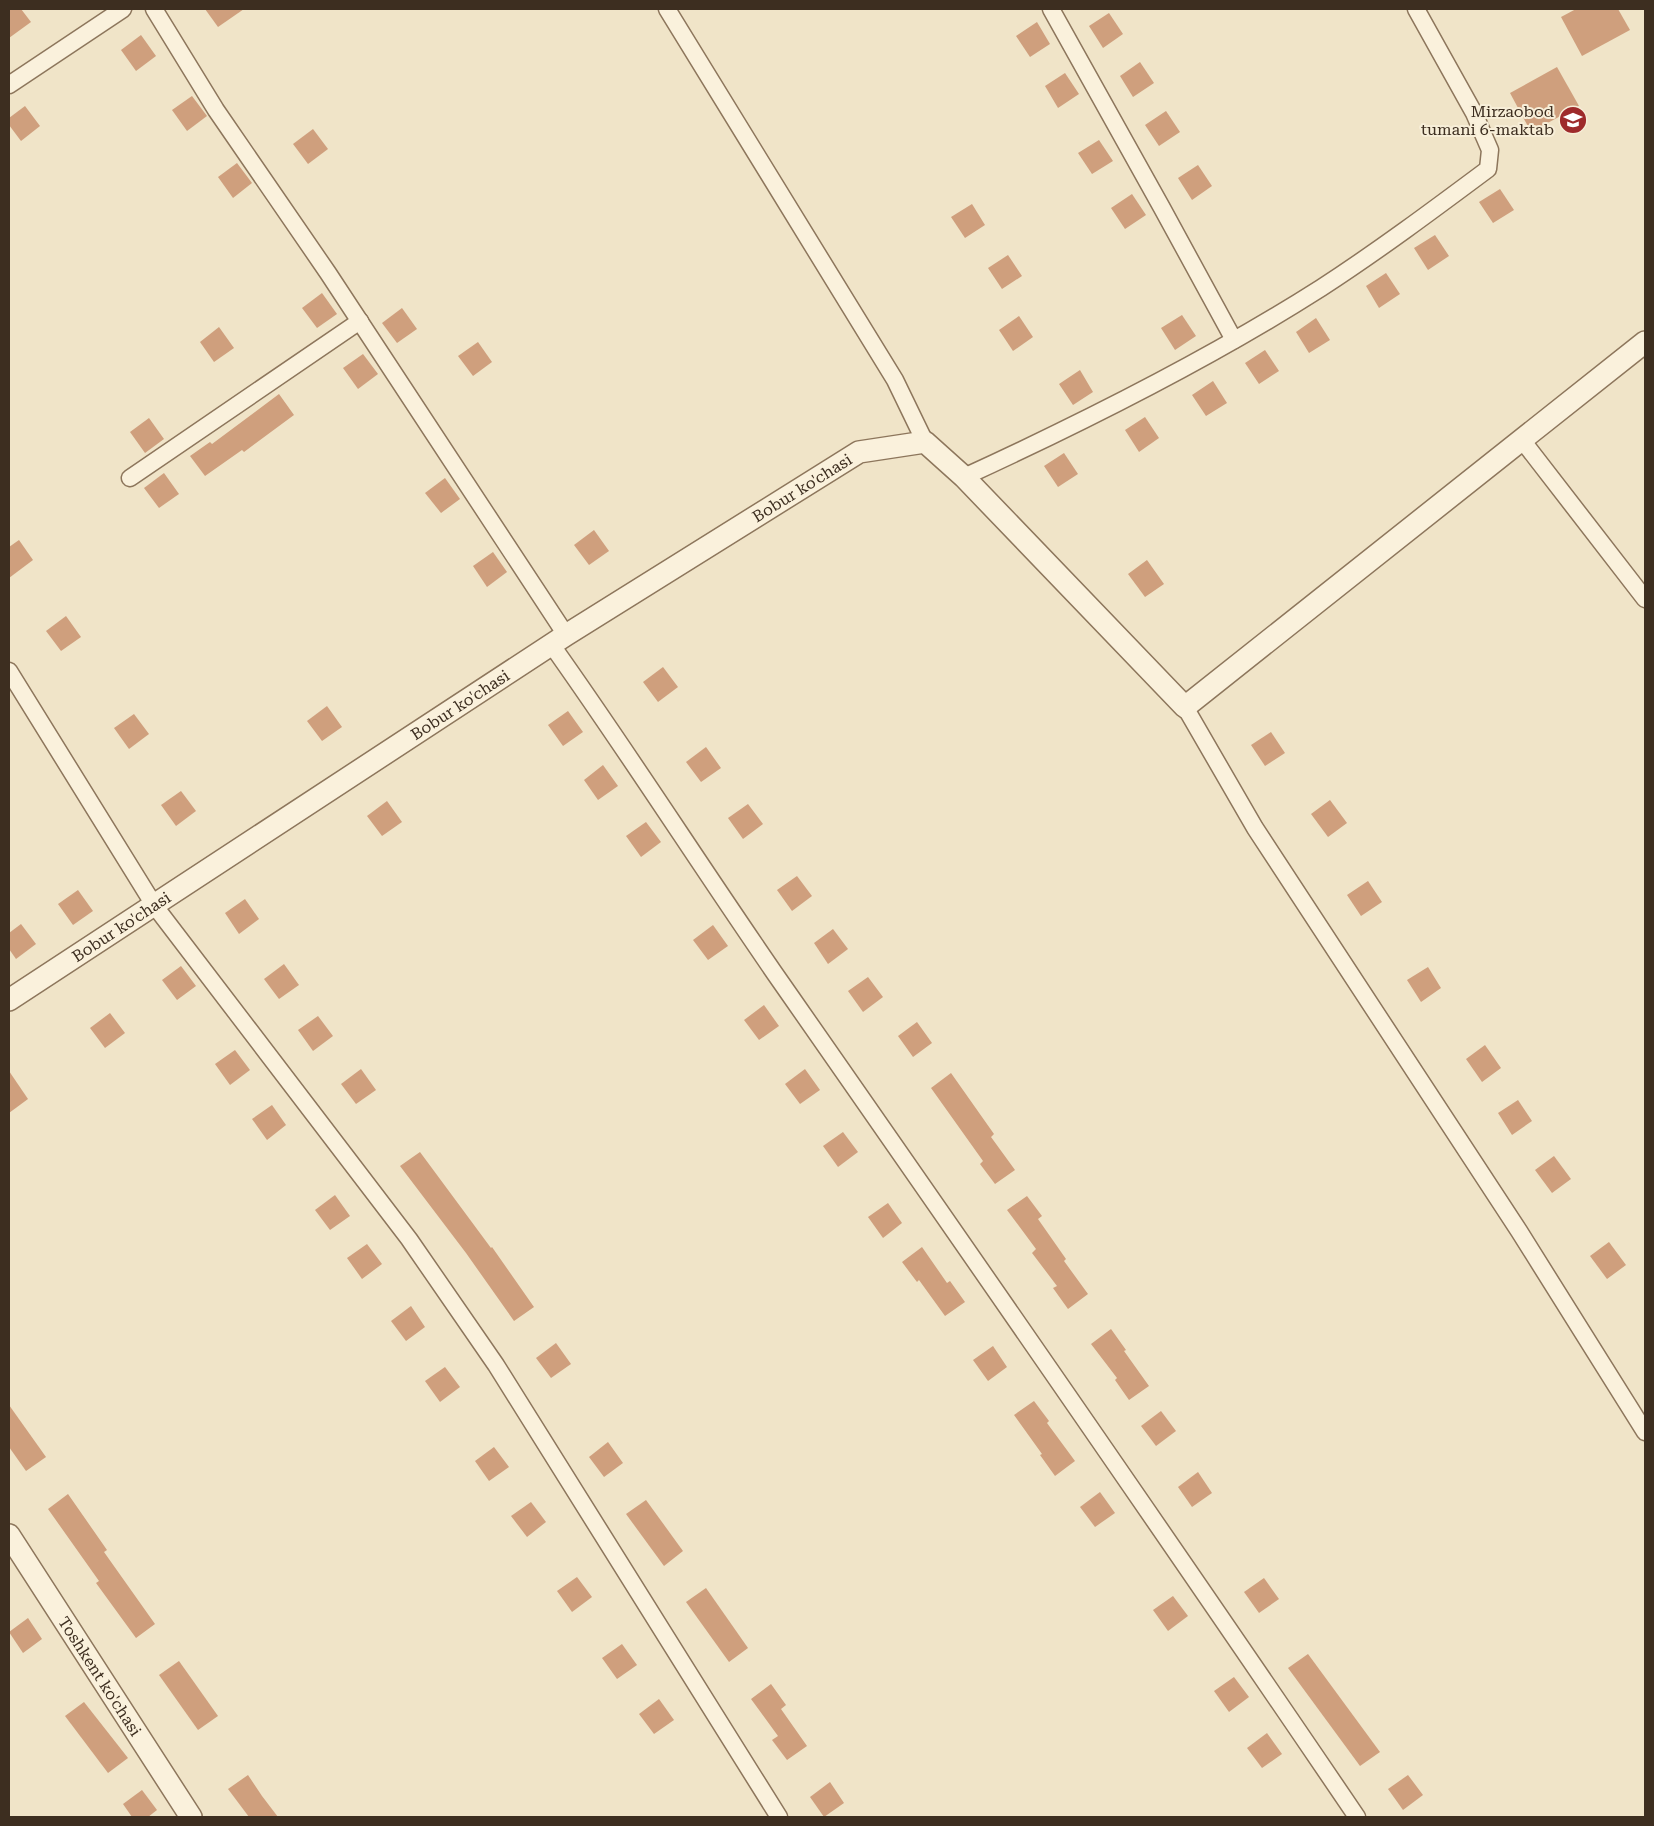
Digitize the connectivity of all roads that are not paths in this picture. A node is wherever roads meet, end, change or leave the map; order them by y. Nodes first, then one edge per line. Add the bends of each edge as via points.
1 (123, 9) edge
2 (154, 9) edge
3 (667, 9) edge
4 (1051, 9) edge
5 (1416, 9) edge
6 (9, 85) edge
7 (360, 321) junction
8 (1234, 340) junction
9 (1645, 342) edge
10 (1522, 440) junction
11 (925, 442) junction
12 (130, 478) dead end
13 (964, 478) junction
14 (1645, 599) edge
15 (558, 640) junction
16 (9, 672) edge
17 (1185, 707) junction
18 (154, 905) junction
19 (9, 1000) edge
20 (1645, 1432) edge
21 (9, 1535) edge
22 (191, 1817) edge
23 (779, 1817) edge
24 (1357, 1817) edge

1 - 6 street
2 - 7 street via 216,110
3 - 11 street via 895,380
4 - 8 street
5 - 8 street via 1474,113 1490,150 1488,169 1322,288
7 - 12 street
7 - 15 street
8 - 13 street via 1037,444
9 - 10 street
10 - 14 street
10 - 17 street
11 - 13 street
11 - 15 street, Bobur ko'chasi via 859,452
13 - 17 street
15 - 18 street, Bobur ko'chasi
15 - 24 street via 589,697 747,933
16 - 18 street
17 - 20 street via 1255,828 1519,1231
18 - 19 street, Bobur ko'chasi
18 - 23 street via 409,1239 490,1357
21 - 22 street, Toshkent ko'chasi

